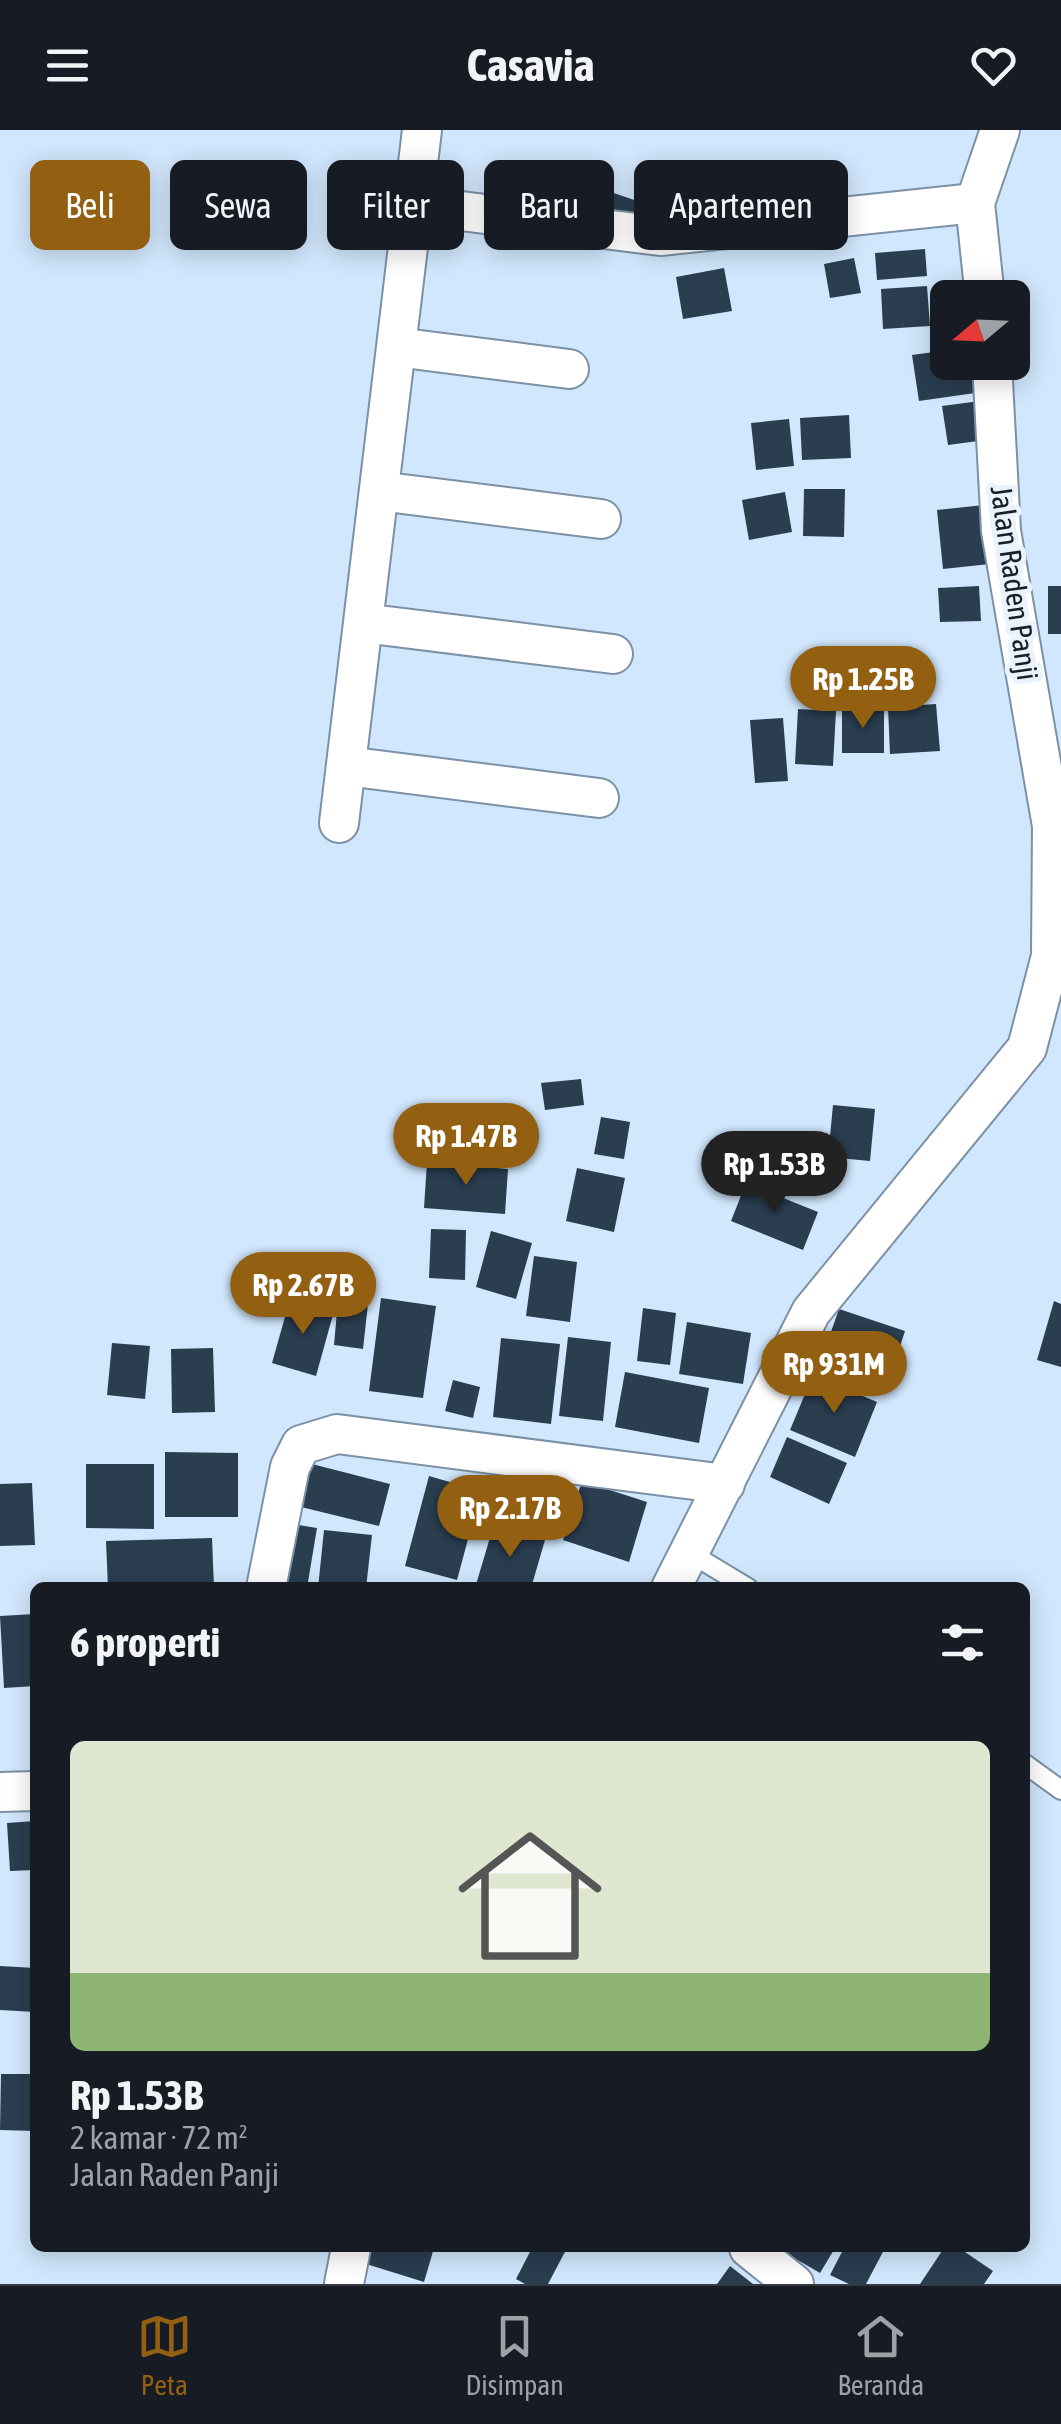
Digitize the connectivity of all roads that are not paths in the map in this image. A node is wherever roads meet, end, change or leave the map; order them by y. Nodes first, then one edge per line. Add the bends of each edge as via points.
1 (422, 130) edge
2 (1000, 130) edge
3 (418, 160) edge
4 (975, 203) junction
5 (464, 212) edge
6 (408, 250) edge
7 (983, 280) edge
8 (396, 348) junction
9 (569, 369) dead end
10 (993, 380) edge
11 (379, 491) junction
12 (601, 519) dead end
13 (364, 623) junction
14 (612, 654) dead end
15 (346, 766) junction
16 (599, 798) dead end
17 (339, 822) dead end
18 (725, 1484) junction
19 (690, 1553) junction
20 (267, 1582) edge
21 (674, 1582) edge
22 (738, 1582) edge
23 (1030, 1768) edge
24 (1061, 1790) edge
25 (30, 1791) edge
26 (0, 1792) edge
27 (350, 2252) edge
28 (754, 2252) edge
29 (344, 2284) edge
30 (794, 2284) edge

1 - 3 street
2 - 4 street
4 - 5 street via 660,236
4 - 7 street
6 - 8 street
8 - 9 street
8 - 11 street
10 - 18 street, Jalan Raden Panji via 1001,531 1052,826 1051,956 1027,1048 811,1312
11 - 12 street
11 - 13 street
13 - 14 street
13 - 15 street
15 - 16 street
15 - 17 street
18 - 19 street, Jalan Raden Panji
18 - 20 street via 337,1434 301,1445 290,1467
19 - 21 street, Jalan Raden Panji
19 - 22 lane
23 - 24 lane
25 - 26 street
27 - 29 street
28 - 30 street

